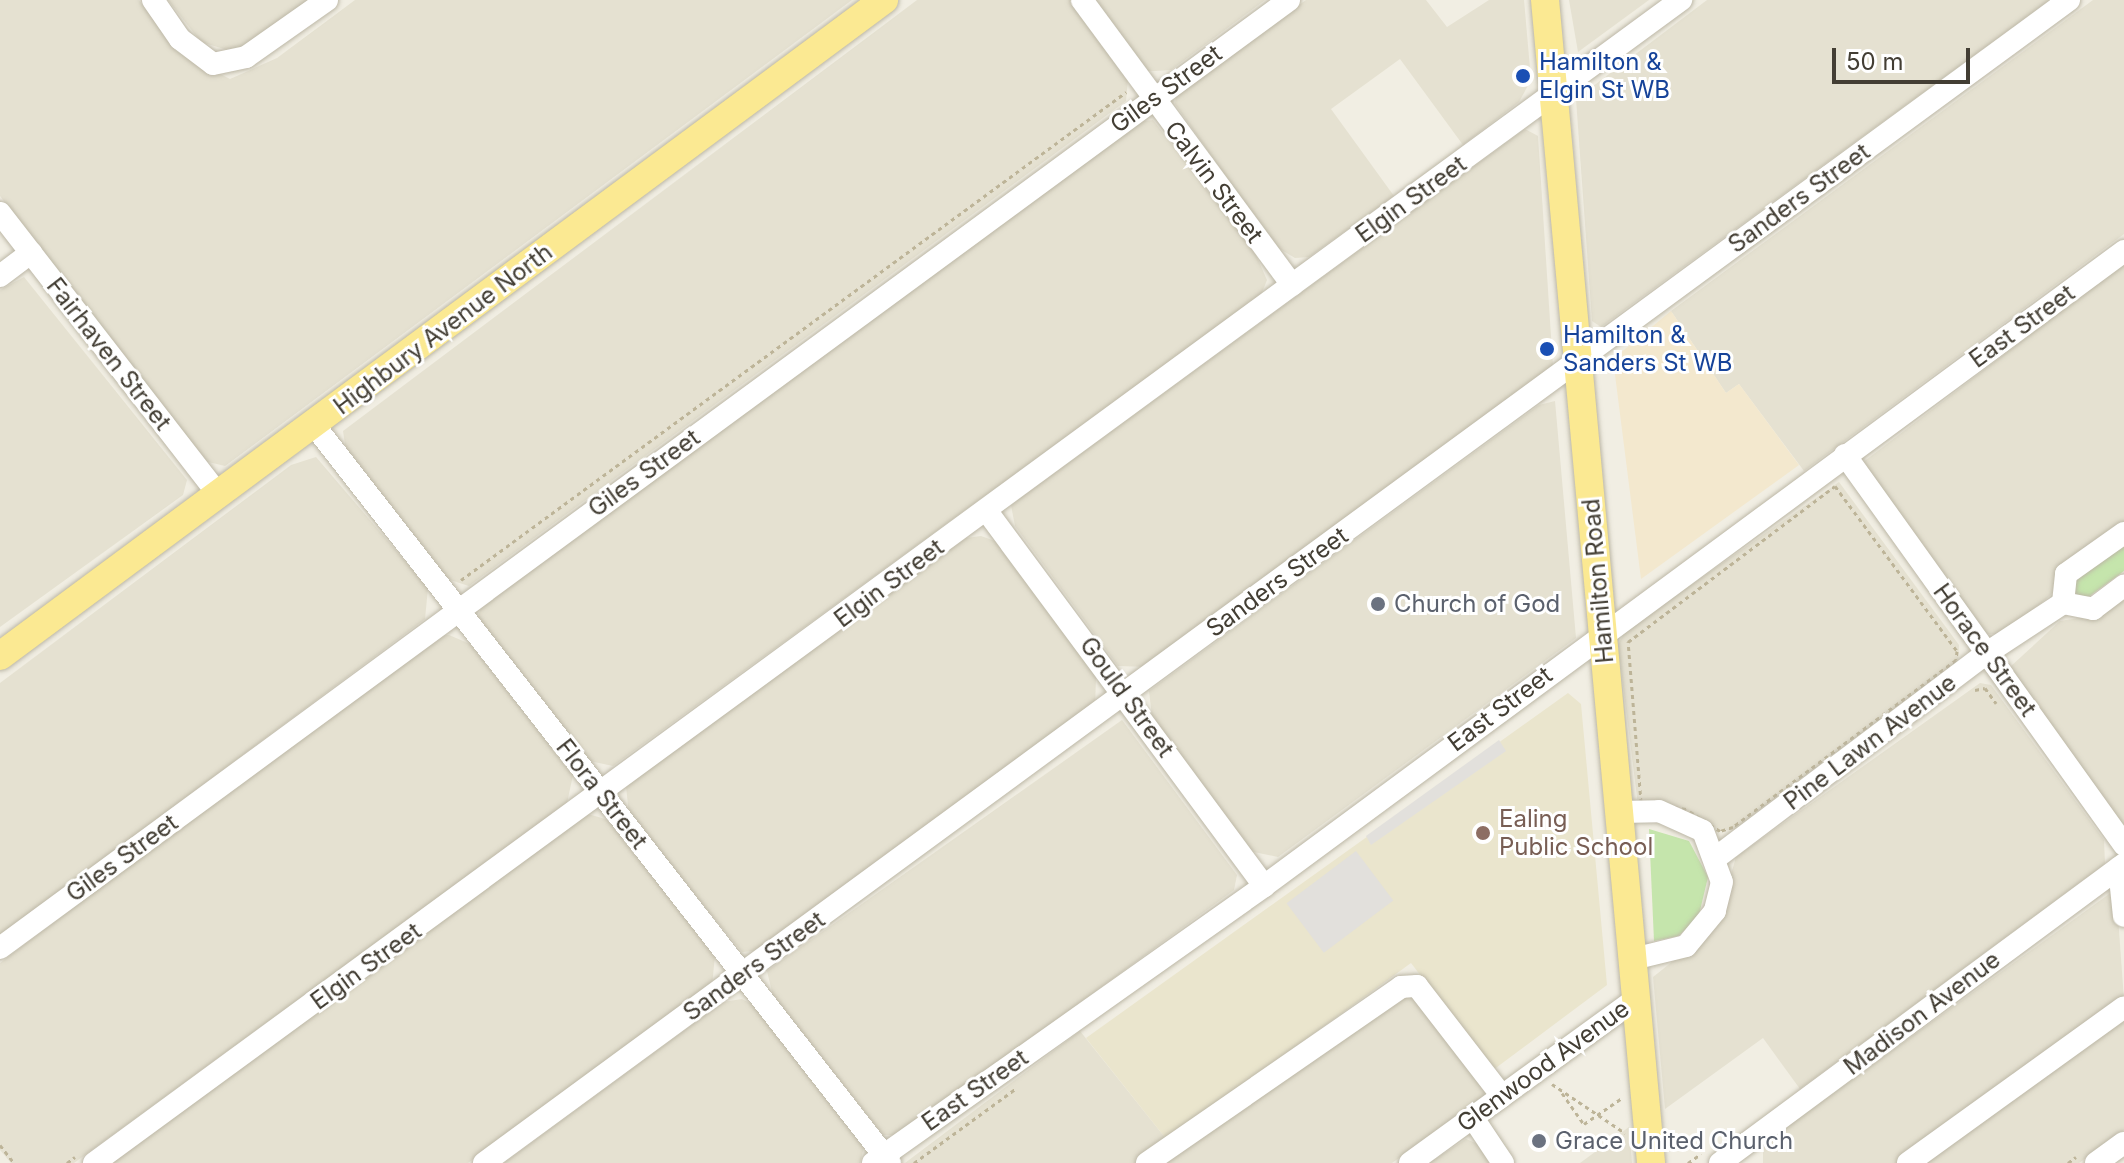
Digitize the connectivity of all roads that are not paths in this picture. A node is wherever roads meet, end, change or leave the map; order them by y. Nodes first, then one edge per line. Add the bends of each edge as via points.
1 (153, 0) edge
2 (327, 0) edge
3 (884, 0) edge
4 (1082, 0) edge
5 (1289, 0) edge
6 (1545, 0) edge
7 (1681, 0) edge
8 (2069, 0) edge
9 (1554, 95) junction
10 (1151, 99) junction
11 (0, 213) edge
12 (2124, 251) edge
13 (31, 253) junction
14 (0, 276) edge
15 (1292, 285) junction
16 (1578, 361) junction
17 (314, 425) junction
18 (1845, 455) junction
19 (218, 494) junction
20 (986, 510) junction
21 (2124, 533) edge
22 (2124, 586) edge
23 (2063, 603) junction
24 (457, 610) junction
25 (1603, 632) junction
26 (1987, 653) junction
27 (0, 656) edge
28 (1125, 693) junction
29 (604, 795) junction
30 (1620, 812) junction
31 (2124, 844) edge
32 (1717, 857) junction
33 (2121, 866) edge
34 (1264, 886) junction
35 (2124, 916) edge
36 (0, 948) edge
37 (1633, 959) junction
38 (742, 975) junction
39 (1637, 998) junction
40 (2124, 1007) edge
41 (1502, 1096) junction
42 (1473, 1118) junction
43 (2124, 1143) edge
44 (1638, 1145) edge
45 (883, 1160) edge
46 (94, 1163) edge
47 (484, 1163) edge
48 (1147, 1163) edge
49 (1410, 1163) edge
50 (1503, 1163) edge
51 (1720, 1163) edge
52 (1908, 1163) edge
53 (2096, 1163) edge

1 - 2 street via 180,39 213,64 246,57
3 - 17 main road, Highbury Avenue North
4 - 10 street, Calvin Street
5 - 10 street, Giles Street
6 - 9 main road, Hamilton Road
7 - 9 street, Elgin Street
8 - 16 street, Sanders Street
9 - 15 street, Elgin Street
9 - 16 main road, Hamilton Road
10 - 15 street, Calvin Street
10 - 24 street, Giles Street
11 - 13 street, Fairhaven Street
12 - 18 street, East Street
13 - 14 street
13 - 19 street, Fairhaven Street
15 - 20 street, Elgin Street
16 - 25 main road, Hamilton Road
16 - 28 street, Sanders Street
17 - 19 main road, Highbury Avenue North
17 - 24 street, Flora Street
18 - 25 street, East Street
18 - 26 street, Horace Street
19 - 27 main road, Highbury Avenue North
20 - 28 street, Gould Street
20 - 29 street, Elgin Street
21 - 23 street via 2066,574
22 - 23 street via 2093,609
23 - 26 street, Pine Lawn Avenue
24 - 29 street, Flora Street
24 - 36 street, Giles Street
25 - 30 main road, Hamilton Road
25 - 34 street, East Street
26 - 31 street, Horace Street
26 - 32 street, Pine Lawn Avenue
28 - 34 street, Gould Street
28 - 38 street, Sanders Street
29 - 38 street, Flora Street
29 - 46 street, Elgin Street
30 - 32 street via 1659,811 1703,831
30 - 37 main road, Hamilton Road
32 - 37 street via 1722,882 1702,930 1672,952
33 - 35 street
33 - 51 street, Madison Avenue
34 - 45 street, East Street
37 - 39 main road, Hamilton Road
38 - 45 street, Flora Street
38 - 47 street, Sanders Street
39 - 41 street, Glenwood Avenue via 1545,1077
39 - 44 main road, Hamilton Road via 1629,1089
40 - 52 street
41 - 42 street, Glenwood Avenue
41 - 48 street via 1417,986 1401,987
42 - 49 street, Glenwood Avenue
42 - 50 street
43 - 53 street

